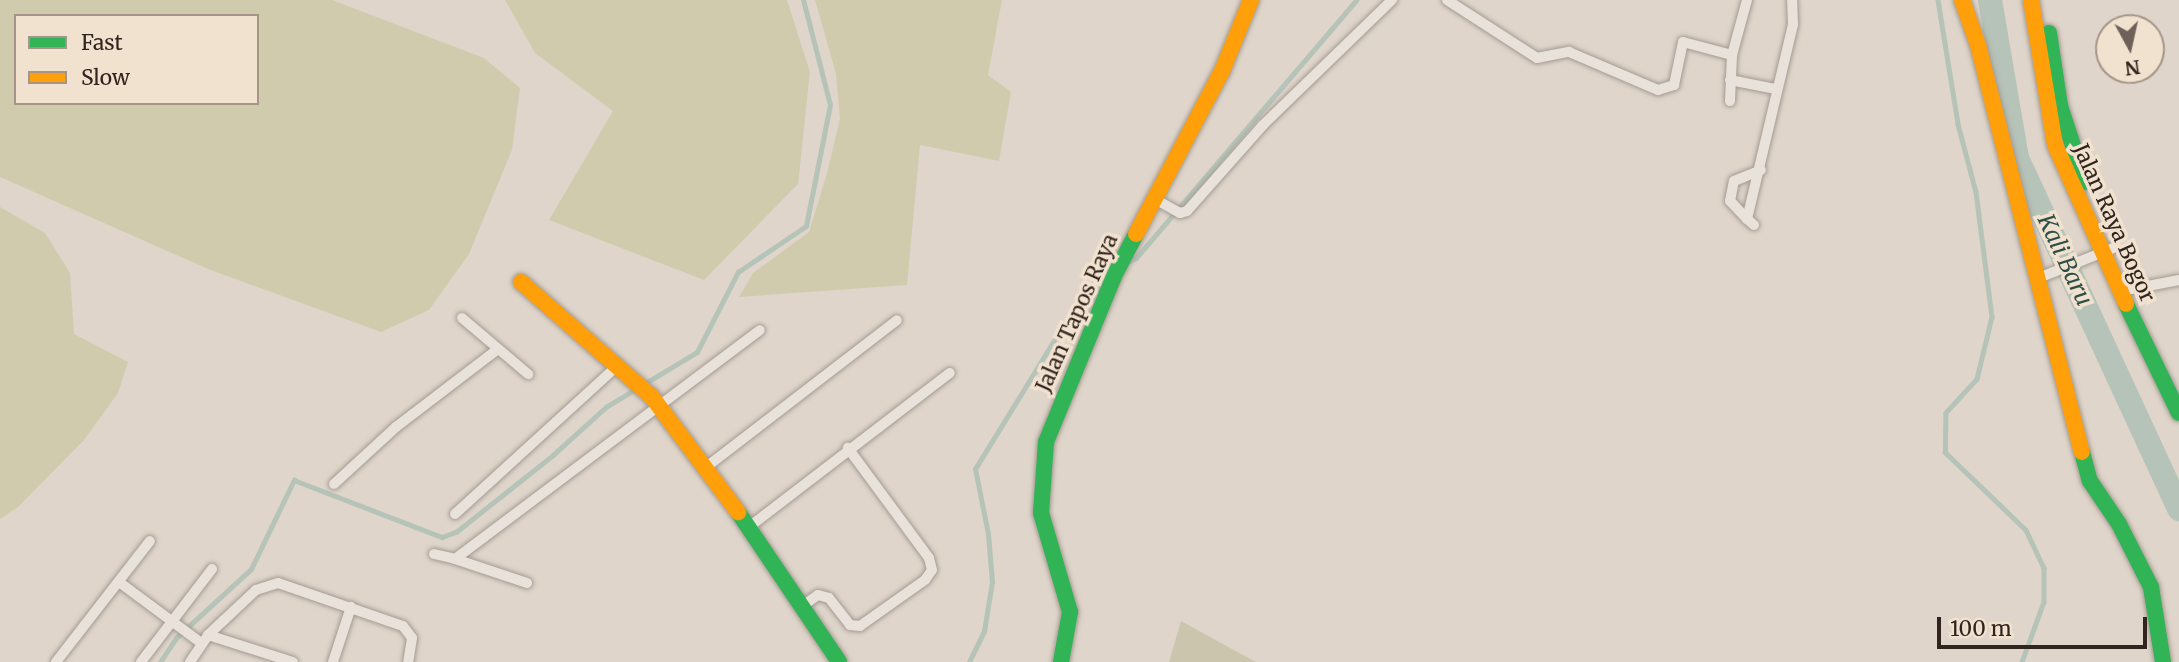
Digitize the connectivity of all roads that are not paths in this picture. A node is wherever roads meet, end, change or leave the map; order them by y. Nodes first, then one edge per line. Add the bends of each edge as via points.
1 (1251, 0) edge
2 (1392, 0) edge
3 (1447, 0) edge
4 (1747, 0) edge
5 (1792, 0) edge
6 (1962, 0) edge
7 (2031, 0) edge
8 (2044, 0) edge
9 (1732, 55) junction
10 (1731, 80) junction
11 (1776, 89) junction
12 (1730, 101) dead end
13 (1761, 170) junction
14 (1160, 201) junction
15 (2107, 251) junction
16 (2040, 277) junction
17 (2179, 280) edge
18 (521, 282) dead end
19 (2132, 289) junction
20 (462, 318) dead end
21 (897, 320) dead end
22 (760, 330) dead end
23 (498, 349) junction
24 (624, 371) junction
25 (950, 373) dead end
26 (528, 374) dead end
27 (2179, 383) edge
28 (656, 402) junction
29 (2179, 413) edge
30 (848, 448) junction
31 (705, 468) junction
32 (334, 484) dead end
33 (455, 514) dead end
34 (749, 527) junction
35 (150, 541) dead end
36 (434, 554) dead end
37 (455, 559) junction
38 (212, 569) dead end
39 (119, 582) junction
40 (527, 583) dead end
41 (804, 605) junction
42 (351, 607) junction
43 (173, 620) junction
44 (201, 639) junction
45 (56, 662) edge
46 (141, 662) edge
47 (190, 662) edge
48 (293, 662) edge
49 (333, 662) edge
50 (408, 662) edge
51 (839, 662) edge
52 (1061, 662) edge
53 (2163, 662) edge

1 - 14 main road, Jalan Tapos Raya
2 - 14 street via 1264,125 1187,211 1180,213
3 - 9 street via 1537,58 1569,52 1658,90 1674,85 1683,42
4 - 9 street
5 - 11 street via 1793,24
6 - 16 main road
7 - 15 main road, Jalan Raya Bogor via 2055,145
8 - 15 main road, Jalan Raya Bogor via 2063,117
9 - 10 street
10 - 11 street
10 - 12 street
11 - 13 street
13 - 13 street via 1734,181 1730,201 1750,222
14 - 52 main road, Jalan Tapos Raya via 1114,276 1046,442 1041,513 1070,612 1067,650
15 - 16 street
15 - 19 main road, Jalan Raya Bogor
15 - 29 main road, Jalan Raya Bogor
16 - 53 main road via 2090,481 2149,581
17 - 19 street
18 - 24 main road
19 - 27 main road, Jalan Raya Bogor
20 - 23 street
21 - 31 street
22 - 28 street
23 - 26 street
23 - 32 street via 396,427
24 - 28 main road
24 - 33 street
25 - 30 street
28 - 31 main road
28 - 37 street
30 - 34 street
30 - 41 street via 929,558 932,570 925,580 860,626 850,625 829,598 812,597
31 - 34 main road
34 - 41 main road
35 - 39 street
36 - 37 street
37 - 40 street
38 - 43 street
39 - 43 street
39 - 45 street
41 - 51 main road
42 - 44 street via 271,583 256,590
42 - 49 street
42 - 50 street via 408,629 412,638
43 - 44 street
43 - 46 street
44 - 47 street
44 - 48 street

